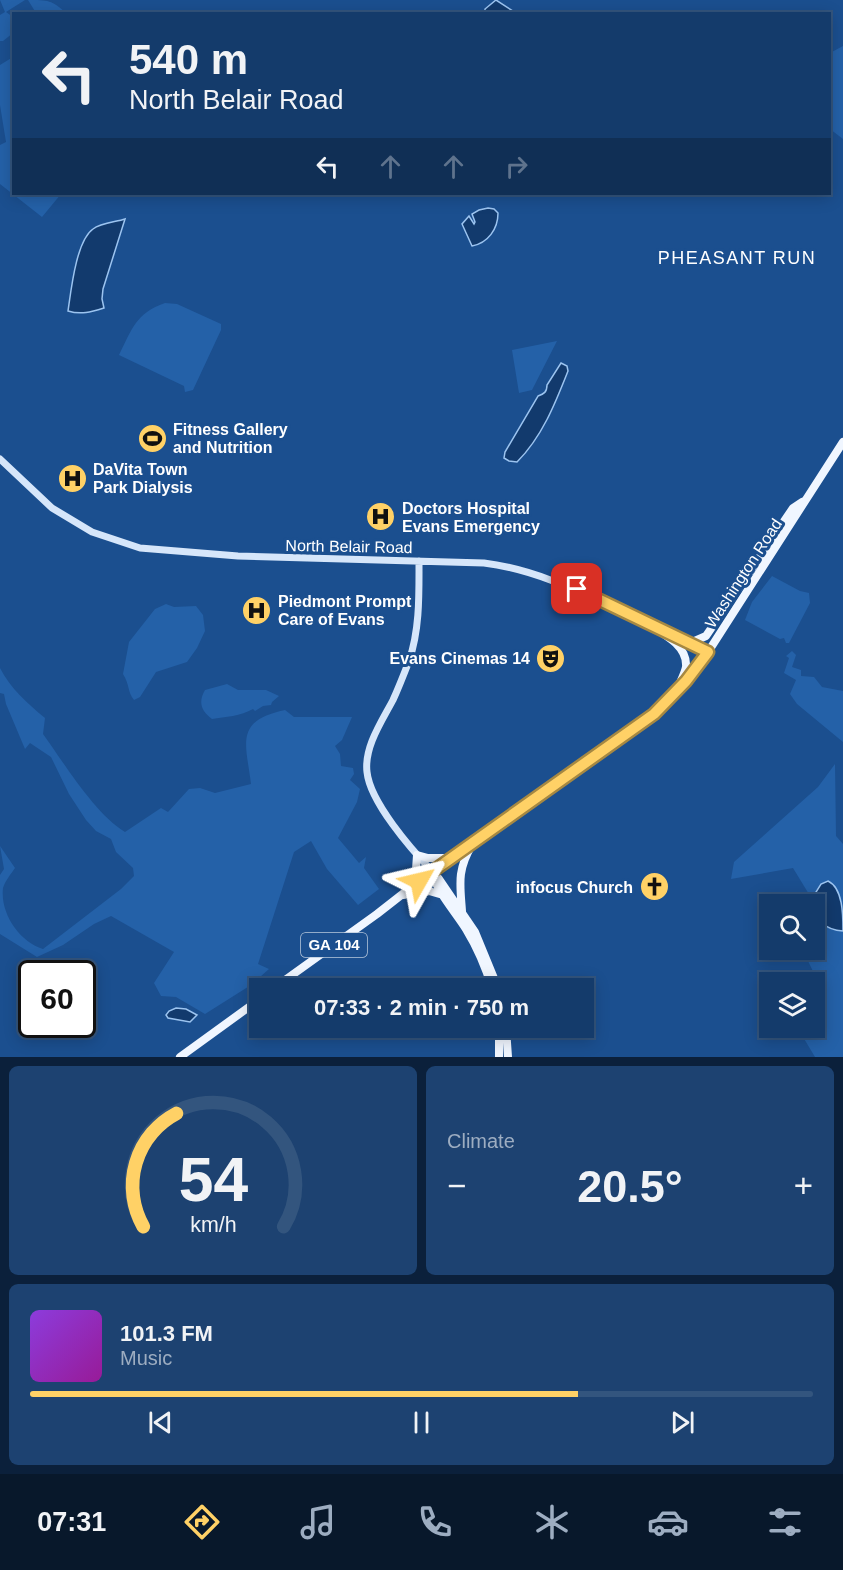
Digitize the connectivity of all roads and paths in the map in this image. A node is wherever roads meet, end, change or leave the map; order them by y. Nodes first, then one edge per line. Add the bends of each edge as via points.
1 (843, 442) edge
2 (0, 459) edge
3 (806, 499) junction
4 (419, 561) junction
5 (580, 570) dead end
6 (596, 598) junction
7 (640, 620) junction
8 (690, 643) junction
9 (708, 652) junction
10 (677, 691) junction
11 (475, 841) junction
12 (417, 855) junction
13 (450, 858) junction
14 (432, 871) junction
15 (415, 884) junction
16 (401, 895) junction
17 (444, 896) junction
18 (462, 913) junction
19 (288, 978) edge
20 (489, 978) edge
21 (494, 978) edge
22 (249, 1007) edge
23 (499, 1038) edge
24 (507, 1038) edge
25 (180, 1057) edge
26 (499, 1057) edge
27 (508, 1057) edge

1 - 3 main road, Washington Road / GA 104
2 - 4 main road, North Belair Road via 52,508 92,532 130,546 238,556
3 - 8 main road, Washington Road via 793,507 706,636
3 - 9 main road, Washington Road / GA 104
4 - 6 main road, North Belair Road via 506,565
4 - 12 main road via 419,600 410,659 371,744 367,771 376,799
5 - 6 main road via 583,582
6 - 7 main road, North Belair Road
7 - 8 main road, North Belair Road
7 - 10 main road via 678,645 684,654 686,667
8 - 9 main road, North Belair Road
9 - 10 main road, Washington Road / GA 104
10 - 11 main road, Washington Road / GA 104 via 641,725
11 - 13 main road, Washington Road / GA 104
11 - 18 main road via 459,879
12 - 13 main road
12 - 14 main road
12 - 15 main road
13 - 14 main road, Washington Road / GA 104
14 - 15 main road, Washington Road / GA 104
14 - 17 main road
14 - 18 main road
15 - 16 main road, Washington Road / GA 104
16 - 17 main road via 429,891
16 - 19 main road, Washington Road / GA 104
17 - 20 main road via 467,931
18 - 21 main road via 485,952
22 - 25 main road
23 - 26 main road
24 - 27 main road

